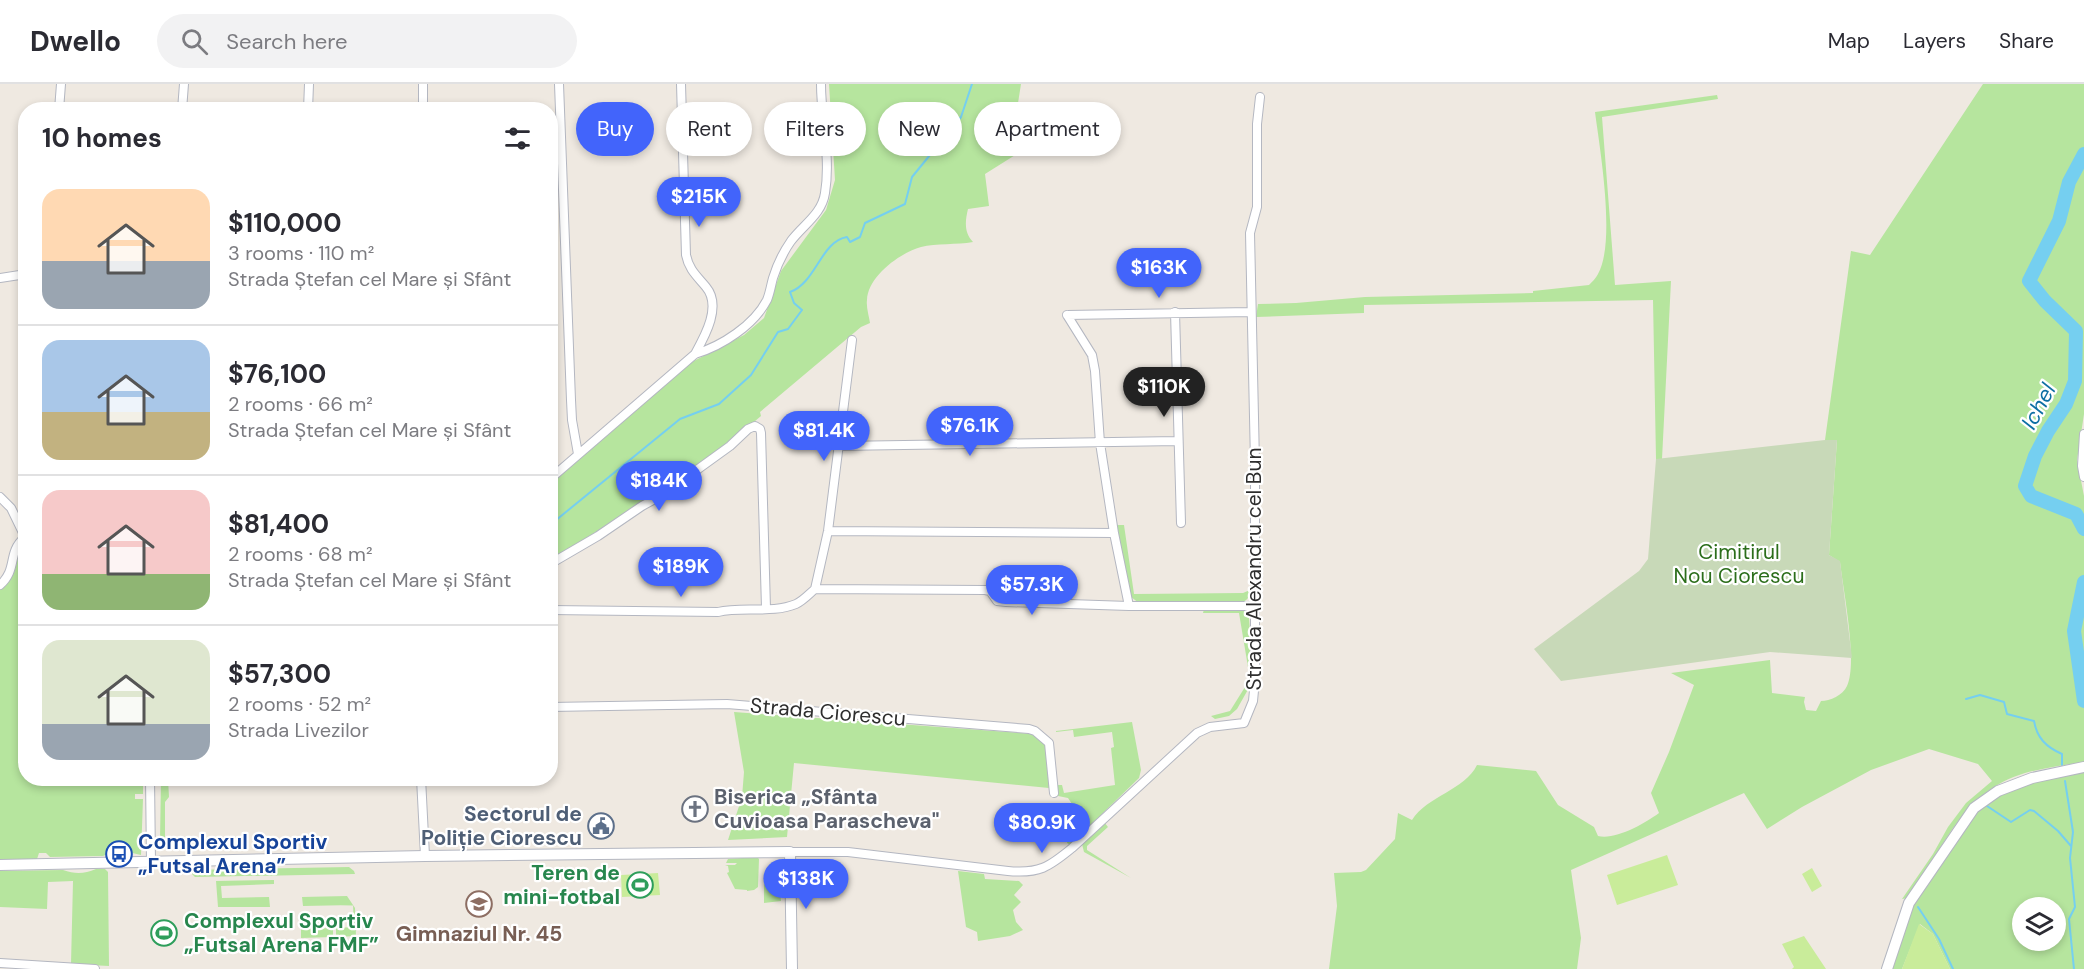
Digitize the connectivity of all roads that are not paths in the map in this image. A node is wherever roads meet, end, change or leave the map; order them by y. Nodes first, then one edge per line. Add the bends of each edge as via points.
1 (61, 84) edge
2 (184, 84) edge
3 (309, 84) edge
4 (423, 84) edge
5 (559, 84) edge
6 (681, 84) edge
7 (821, 84) edge
8 (1260, 97) dead end
9 (60, 102) edge
10 (183, 102) edge
11 (308, 102) edge
12 (423, 102) edge
13 (18, 275) edge
14 (0, 278) edge
15 (1175, 312) junction
16 (1251, 312) junction
17 (852, 340) dead end
18 (695, 354) junction
19 (2084, 434) edge
20 (1178, 441) junction
21 (1100, 443) junction
22 (839, 446) junction
23 (578, 454) junction
24 (558, 472) edge
25 (2084, 477) edge
26 (0, 497) edge
27 (18, 523) edge
28 (1181, 524) dead end
29 (828, 531) junction
30 (1114, 533) junction
31 (18, 543) edge
32 (558, 559) edge
33 (0, 585) edge
34 (815, 589) junction
35 (1129, 606) junction
36 (1255, 606) junction
37 (766, 608) junction
38 (558, 610) edge
39 (558, 706) edge
40 (2084, 767) edge
41 (150, 786) edge
42 (421, 786) edge
43 (1054, 793) dead end
44 (790, 852) junction
45 (425, 856) junction
46 (151, 862) junction
47 (0, 865) edge
48 (0, 963) edge
49 (95, 969) edge
50 (792, 969) edge
51 (1887, 969) edge

1 - 9 street
2 - 10 street
3 - 11 street
4 - 12 street
5 - 23 street via 572,410
6 - 18 street via 687,255 692,271 709,291 713,306 707,332
7 - 18 street via 827,157 820,210 791,241 767,299 756,315 726,339
8 - 16 street, Strada Alexandru cel Bun via 1257,207 1250,233
13 - 14 street
15 - 16 street
15 - 20 street
15 - 21 street via 1067,315 1092,355
16 - 36 street, Strada Alexandru cel Bun
17 - 22 street
18 - 23 street
19 - 25 street
20 - 21 street
20 - 28 street
21 - 22 street
21 - 30 street
22 - 29 street
23 - 24 street
26 - 27 street
29 - 30 street
29 - 34 street
30 - 35 street
31 - 33 street via 10,573
32 - 37 street via 664,494 748,429 758,427
34 - 35 street via 985,590 997,601
34 - 37 street via 796,604
35 - 36 street
36 - 44 street, Strada Alexandru cel Bun via 1255,680 1245,723 1210,727 1197,733 1072,848 1045,867 1022,872 848,852
37 - 38 street via 718,612
39 - 43 street, Strada Ciorescu via 727,704 1029,729 1049,742
40 - 51 street via 2032,778 1998,791 1974,808 1909,903
41 - 46 street
42 - 45 street
44 - 45 street, Strada Alexandru cel Bun
44 - 50 street
45 - 46 street, Strada Alexandru cel Bun
46 - 47 street, Strada Alexandru cel Bun
48 - 49 street

